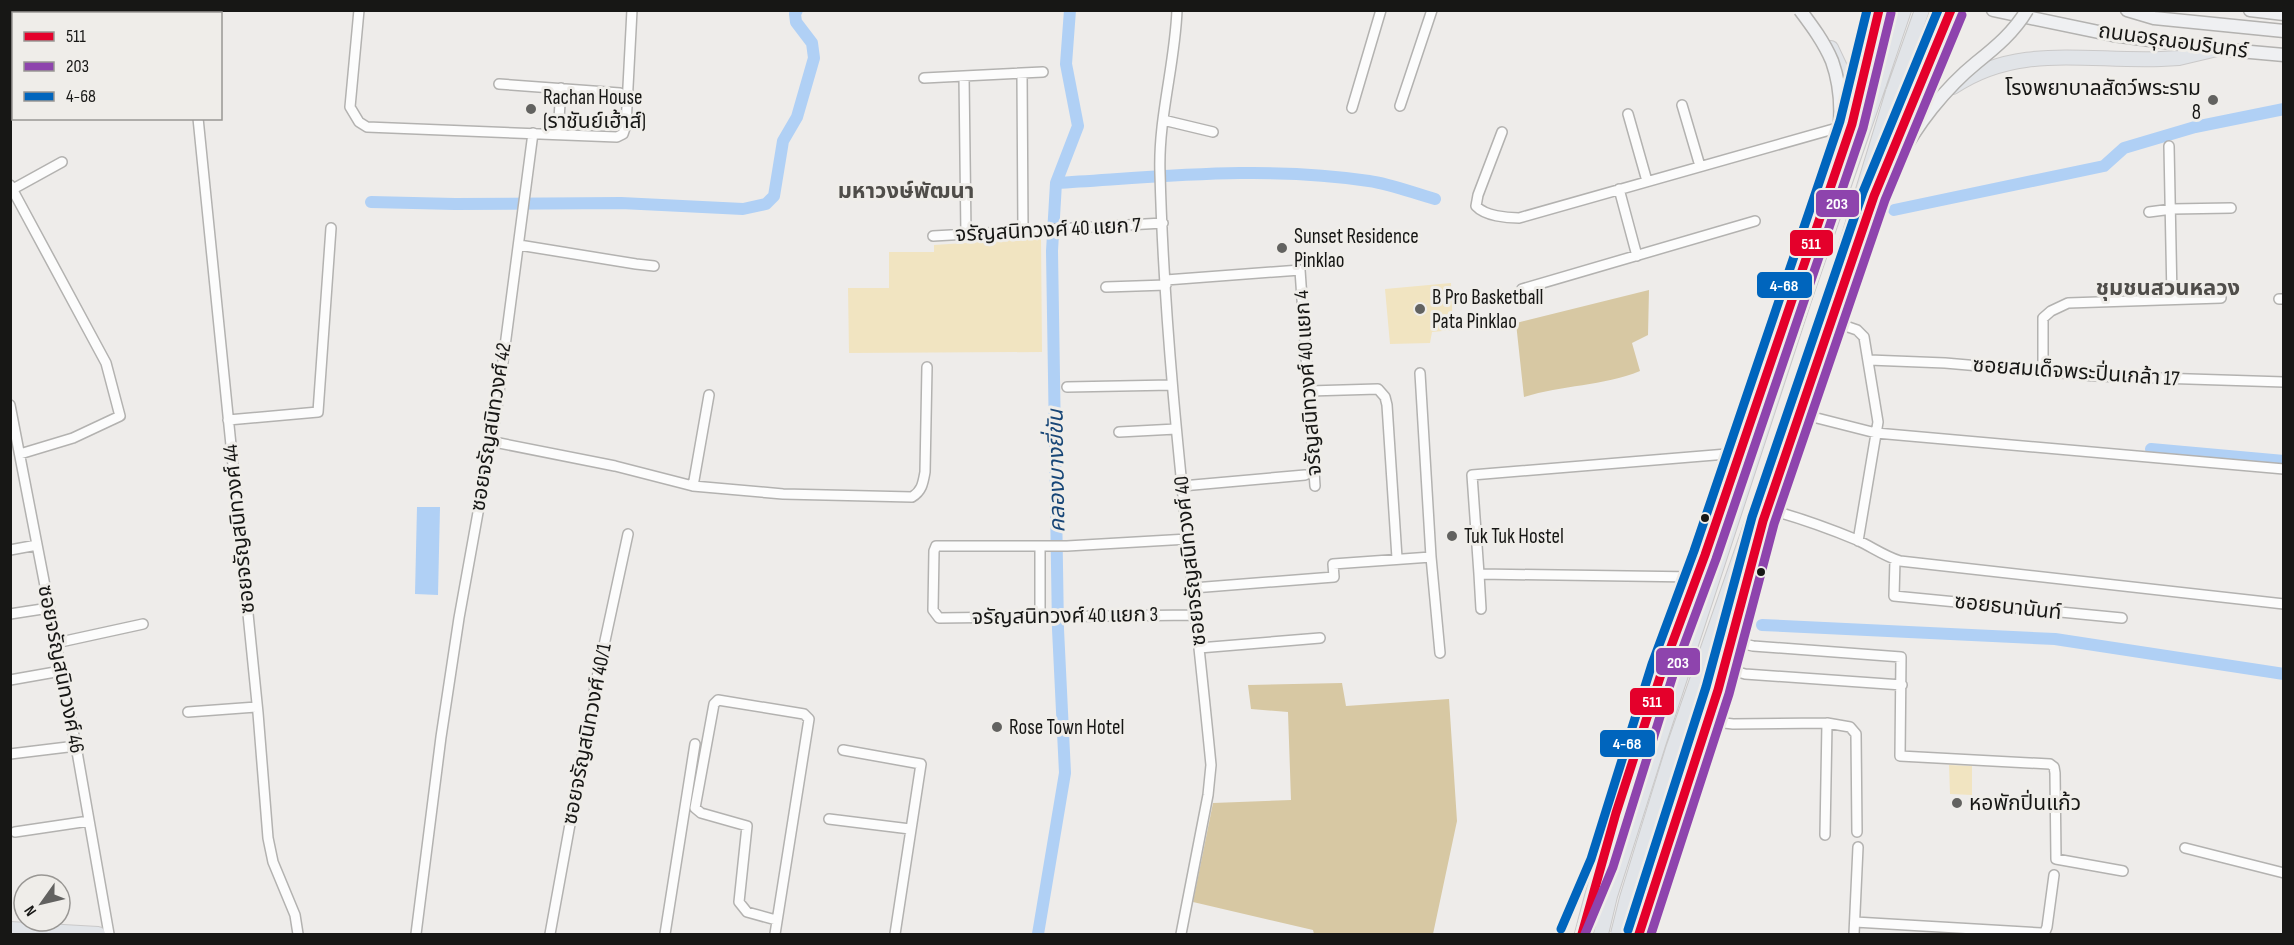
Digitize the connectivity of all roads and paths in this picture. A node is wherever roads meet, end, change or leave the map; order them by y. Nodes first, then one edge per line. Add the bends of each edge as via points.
1 (359, 10) edge
2 (632, 10) edge
3 (1177, 10) edge
4 (1381, 10) edge
5 (1432, 10) edge
6 (1800, 10) edge
7 (1879, 10) edge
8 (1904, 10) edge
9 (1922, 10) edge
10 (1951, 10) edge
11 (1993, 10) edge
12 (2027, 10) edge
13 (2127, 10) edge
14 (2250, 10) edge
15 (2255, 11) edge
16 (2283, 14) edge
17 (2283, 31) edge
18 (2217, 50) junction
19 (2283, 55) edge
20 (1043, 72) dead end
21 (1022, 73) junction
22 (964, 76) junction
23 (924, 78) dead end
24 (499, 84) dead end
25 (561, 88) junction
26 (620, 93) dead end
27 (1857, 103) junction
28 (1682, 105) dead end
29 (1400, 106) dead end
30 (1352, 108) dead end
31 (1628, 114) dead end
32 (198, 120) edge
33 (1163, 120) junction
34 (1852, 124) junction
35 (1900, 131) junction
36 (1213, 132) dead end
37 (1502, 132) dead end
38 (533, 133) junction
39 (558, 135) junction
40 (2169, 146) dead end
41 (62, 162) dead end
42 (1700, 166) junction
43 (1647, 181) junction
44 (1831, 181) junction
45 (12, 187) edge
46 (1619, 189) junction
47 (1874, 196) junction
48 (2231, 208) dead end
49 (2172, 209) junction
50 (2149, 212) dead end
51 (1755, 221) dead end
52 (1163, 223) junction
53 (331, 228) dead end
54 (1023, 231) junction
55 (966, 235) junction
56 (933, 236) dead end
57 (519, 244) junction
58 (1637, 255) junction
59 (654, 266) dead end
60 (1166, 282) junction
61 (1106, 287) dead end
62 (1522, 289) dead end
63 (1805, 297) junction
64 (2221, 297) dead end
65 (1830, 298) junction
66 (2172, 298) junction
67 (1831, 321) junction
68 (1869, 360) junction
69 (927, 367) dead end
70 (2043, 372) junction
71 (1420, 373) dead end
72 (2283, 382) edge
73 (1172, 386) junction
74 (1067, 387) dead end
75 (1309, 391) junction
76 (709, 395) dead end
77 (10, 405) edge
78 (1801, 414) junction
79 (228, 420) junction
80 (1176, 429) junction
81 (1119, 432) dead end
82 (1876, 433) junction
83 (489, 441) junction
84 (1739, 453) junction
85 (20, 454) junction
86 (2283, 469) edge
87 (1305, 475) dead end
88 (693, 486) junction
89 (1182, 486) junction
90 (1315, 486) dead end
91 (1765, 515) junction
92 (628, 534) dead end
93 (1188, 538) junction
94 (1858, 541) junction
95 (37, 545) junction
96 (1040, 546) junction
97 (10, 550) edge
98 (1705, 555) junction
99 (1431, 557) junction
100 (1397, 558) junction
101 (1895, 560) junction
102 (1479, 574) junction
103 (1696, 577) junction
104 (1193, 588) junction
105 (2283, 603) edge
106 (49, 608) junction
107 (1481, 609) dead end
108 (10, 614) edge
109 (1196, 615) junction
110 (1040, 616) junction
111 (2122, 618) dead end
112 (143, 624) dead end
113 (1320, 638) dead end
114 (1731, 641) junction
115 (56, 643) junction
116 (1199, 648) junction
117 (1440, 653) dead end
118 (1724, 668) junction
119 (61, 672) junction
120 (10, 680) edge
121 (1902, 685) junction
122 (257, 707) junction
123 (188, 712) dead end
124 (1707, 721) junction
125 (1827, 723) junction
126 (695, 744) dead end
127 (76, 746) junction
128 (843, 750) dead end
129 (10, 754) edge
130 (829, 819) dead end
131 (89, 821) junction
132 (910, 829) junction
133 (15, 832) dead end
134 (1857, 832) dead end
135 (1824, 835) dead end
136 (1858, 847) dead end
137 (2185, 848) dead end
138 (2123, 871) dead end
139 (2283, 873) edge
140 (2054, 875) dead end
141 (1644, 916) junction
142 (776, 920) junction
143 (1855, 922) junction
144 (10, 929) edge
145 (1584, 933) edge
146 (98, 934) edge
147 (108, 934) edge
148 (298, 934) edge
149 (416, 934) edge
150 (550, 934) edge
151 (665, 934) edge
152 (775, 934) edge
153 (895, 934) edge
154 (1181, 934) edge
155 (1601, 934) edge
156 (1618, 934) edge
157 (1626, 934) edge
158 (1639, 934) edge
159 (1650, 934) edge
160 (1854, 934) edge

1 - 38 street via 350,107 358,122 367,127
2 - 39 street via 623,134
3 - 33 street, ซอยจรัญสนิทวงศ์ 40
4 - 30 street
5 - 29 street
6 - 27 main road via 1829,43
6 - 63 main road, bridge via 1824,44 1837,79 1842,111 1840,137
7 - 27 main road
8 - 63 main road, bridge
9 - 65 main road, bridge
10 - 35 main road
11 - 18 main road, ถนนอรุณอมรินทร์ via 2113,35
12 - 65 main road, bridge via 2009,34 1946,92 1912,135 1897,158
13 - 17 main road via 2154,18
14 - 15 main road, ถนนอรุณอมรินทร์
15 - 16 main road, ถนนอรุณอมรินทร์
18 - 19 main road, ถนนอรุณอมรินทร์
18 - 35 main road via 2179,58 2040,58 1998,64 1934,100
20 - 21 street
21 - 22 street
21 - 54 street
22 - 23 street
22 - 55 street
24 - 25 street
25 - 26 street
25 - 39 street
27 - 34 main road
28 - 42 street
31 - 43 street
32 - 79 street, ซอยจรัญสนิทวงศ์ 44
33 - 36 street
33 - 52 street, ซอยจรัญสนิทวงศ์ 40
34 - 42 street
34 - 44 main road
35 - 47 main road
37 - 46 street via 1478,195 1479,210 1519,218
38 - 39 street
38 - 57 street, ซอยจรัญสนิทวงศ์ 42
40 - 49 street
41 - 45 street
42 - 43 street
43 - 46 street
44 - 47 main road via 1846,166 1860,167 1870,174
44 - 84 main road
45 - 85 street via 106,363 120,416 73,438
46 - 58 street
47 - 67 main road
48 - 49 street
49 - 50 street
49 - 66 street
51 - 58 street
52 - 54 street, จรัญสนิทวงศ์ 40 แยก 7
52 - 60 street, ซอยจรัญสนิทวงศ์ 40
53 - 79 street via 318,412
54 - 55 street, จรัญสนิทวงศ์ 40 แยก 7
55 - 56 street, จรัญสนิทวงศ์ 40 แยก 7
57 - 59 street
57 - 83 street, ซอยจรัญสนิทวงศ์ 42
58 - 62 street
60 - 61 street
60 - 73 street, ซอยจรัญสนิทวงศ์ 40
60 - 75 street, จรัญสนิทวงศ์ 40 แยก 4 via 1300,270
63 - 155 main road via 1610,896
64 - 66 street
65 - 156 main road, bridge via 1673,749
66 - 70 street via 2068,303 2051,311 2043,318
67 - 68 street via 1857,330 1864,337
67 - 78 main road
68 - 70 street, ซอยสมเด็จพระปิ่นเกล้า 17
68 - 82 street via 1878,422
69 - 88 street via 925,472 919,493 912,497 783,494
70 - 72 street, ซอยสมเด็จพระปิ่นเกล้า 17
71 - 99 street
73 - 74 street
73 - 80 street, ซอยจรัญสนิทวงศ์ 40
75 - 90 street, จรัญสนิทวงศ์ 40 แยก 4
75 - 100 street via 1378,389 1385,397
76 - 88 street
77 - 85 street, ซอยจรัญสนิทวงศ์ 46
78 - 82 street
78 - 91 main road
79 - 122 street, ซอยจรัญสนิทวงศ์ 44
80 - 81 street
80 - 89 street, ซอยจรัญสนิทวงศ์ 40
82 - 86 street
82 - 94 street
83 - 88 street
83 - 149 street, ซอยจรัญสนิทวงศ์ 42 via 441,737
84 - 98 main road
84 - 102 street via 1472,475
85 - 95 street, ซอยจรัญสนิทวงศ์ 46
87 - 89 street, จรัญสนิทวงศ์ 40 แยก 4
89 - 93 street, ซอยจรัญสนิทวงศ์ 40
91 - 94 street via 1789,515
91 - 114 main road
91 - 157 main road via 1702,683
92 - 150 street, ซอยจรัญสนิทวงศ์ 40/1
93 - 96 street
93 - 104 street, ซอยจรัญสนิทวงศ์ 40
94 - 101 street
95 - 97 street
95 - 106 street, ซอยจรัญสนิทวงศ์ 46
96 - 110 street
96 - 110 street, จรัญสนิทวงศ์ 40 แยก 3 via 936,546 933,610 939,618
98 - 103 main road
98 - 145 main road via 1688,632 1605,894
99 - 100 street
99 - 117 street
100 - 104 street via 1334,564 1334,577
101 - 105 street
101 - 111 street, ซอยธนานันท์ via 1893,596
102 - 103 street
102 - 107 street
103 - 145 main road via 1656,690
104 - 109 street, ซอยจรัญสนิทวงศ์ 40
106 - 108 street
106 - 115 street, ซอยจรัญสนิทวงศ์ 46
109 - 110 street, จรัญสนิทวงศ์ 40 แยก 3
109 - 116 street, ซอยจรัญสนิทวงศ์ 40
112 - 115 street
113 - 116 street
114 - 118 main road
114 - 121 street via 1901,657
115 - 119 street, ซอยจรัญสนิทวงศ์ 46
116 - 154 street, ซอยจรัญสนิทวงศ์ 40 via 1211,765
118 - 121 street via 1745,674
118 - 124 main road
119 - 120 street
119 - 127 street, ซอยจรัญสนิทวงศ์ 46
121 - 138 street via 1900,756 2050,764 2055,773 2056,859
122 - 123 street
122 - 148 street, ซอยจรัญสนิทวงศ์ 44 via 268,838
124 - 125 street
124 - 141 main road
125 - 134 street via 1850,728 1856,734
125 - 135 street
126 - 151 street
127 - 129 street
127 - 131 street, ซอยจรัญสนิทวงศ์ 46
128 - 132 street via 921,764
130 - 132 street
131 - 133 street
131 - 147 street, ซอยจรัญสนิทวงศ์ 46
132 - 153 street
136 - 143 street
137 - 139 street
140 - 143 street via 2047,927 2041,933
141 - 158 main road
141 - 159 main road
142 - 142 street via 747,912 739,902 747,826 695,808 714,704 718,700 804,714 809,719
142 - 152 street
143 - 160 street
144 - 146 main road

